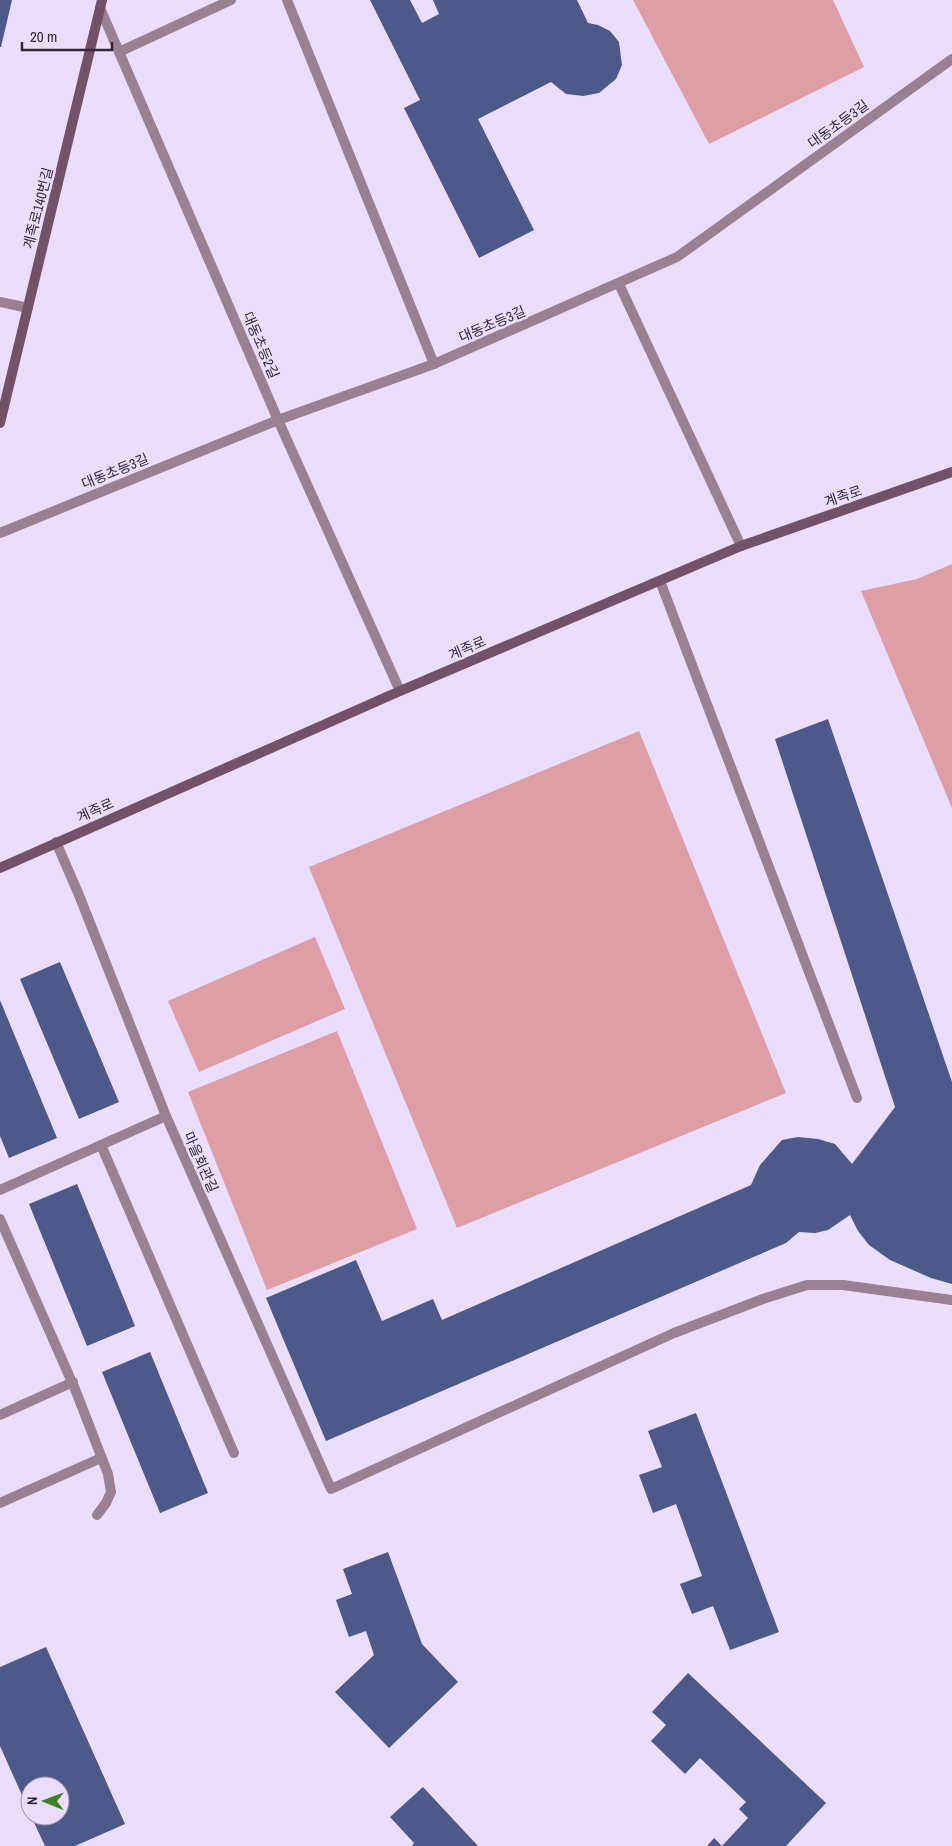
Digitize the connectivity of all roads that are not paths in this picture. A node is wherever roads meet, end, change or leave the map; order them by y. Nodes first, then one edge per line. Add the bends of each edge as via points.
1 (231, 0) edge
2 (287, 0) edge
3 (101, 4) edge
4 (119, 52) junction
5 (952, 59) edge
6 (619, 284) junction
7 (0, 302) edge
8 (28, 308) junction
9 (434, 364) junction
10 (278, 420) junction
11 (0, 423) edge
12 (952, 472) edge
13 (0, 533) edge
14 (741, 546) junction
15 (660, 580) junction
16 (400, 692) junction
17 (56, 842) junction
18 (0, 868) edge
19 (857, 1098) dead end
20 (166, 1116) junction
21 (101, 1145) junction
22 (0, 1190) edge
23 (0, 1218) edge
24 (952, 1300) edge
25 (73, 1382) junction
26 (0, 1414) edge
27 (234, 1453) dead end
28 (101, 1458) junction
29 (0, 1503) edge
30 (97, 1515) dead end

1 - 4 street
2 - 9 street
3 - 4 street, 대동초등2길
3 - 8 main road, 계족로140번길
4 - 10 street, 대동초등2길
5 - 6 street, 대동초등3길 via 677,257
6 - 9 street, 대동초등3길
6 - 14 street
7 - 8 street
8 - 11 main road, 계족로140번길
9 - 10 street, 대동초등3길
10 - 13 street, 대동초등3길
10 - 16 street, 대동초등2길
12 - 14 main road, 계족로
14 - 15 main road, 계족로
15 - 16 main road, 계족로
15 - 19 street
16 - 17 main road, 계족로
17 - 18 main road, 계족로
17 - 20 street, 마을회관길
20 - 21 street
20 - 24 street, 마을회관길 via 330,1489 674,1334 807,1285 843,1285
21 - 22 street
21 - 27 street
23 - 25 street
25 - 26 street
25 - 28 street
28 - 29 street
28 - 30 street via 111,1492

